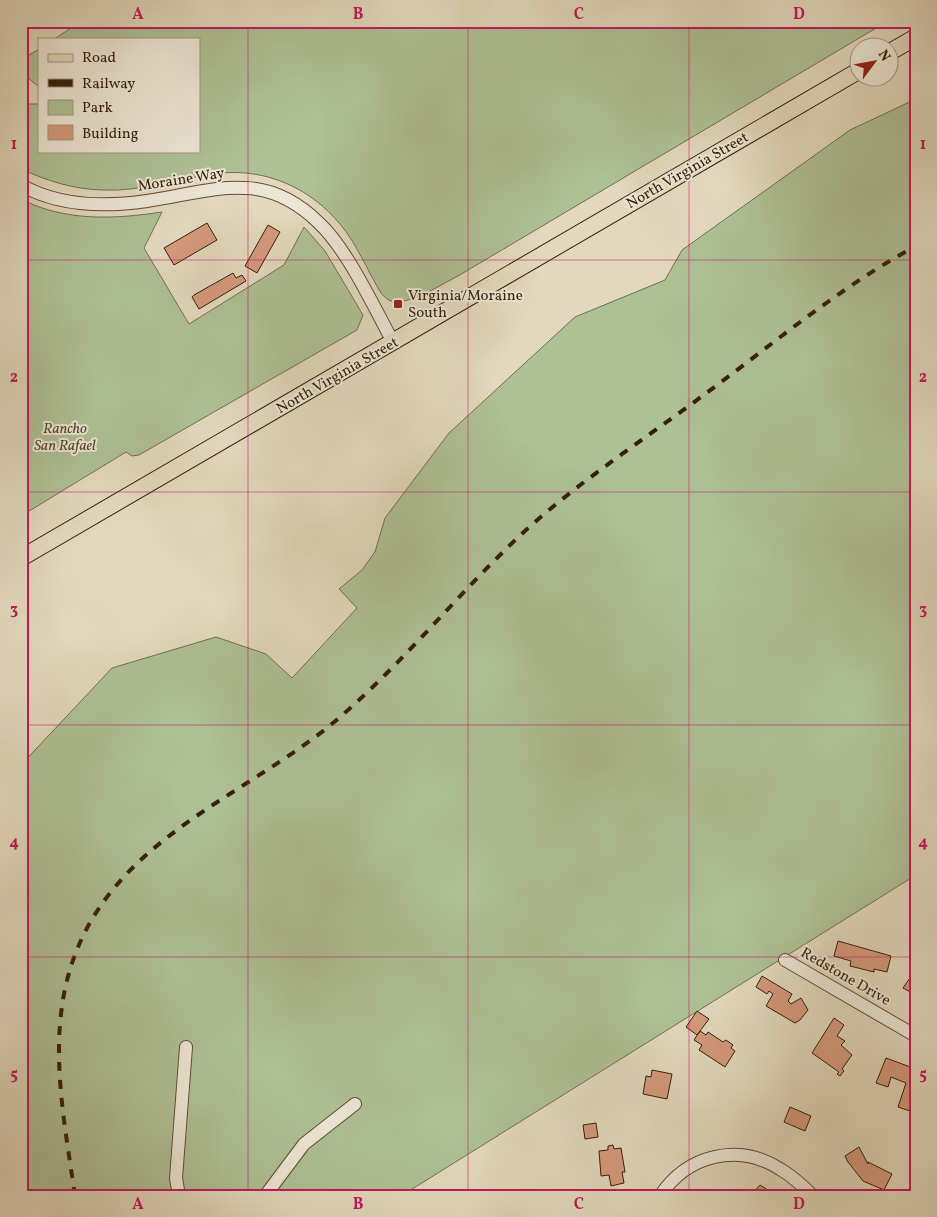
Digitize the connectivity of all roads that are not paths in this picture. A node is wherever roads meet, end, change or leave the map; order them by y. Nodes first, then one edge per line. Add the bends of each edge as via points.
1 (916, 37) edge
2 (900, 46) edge
3 (850, 76) edge
4 (21, 185) edge
5 (393, 342) junction
6 (21, 558) edge
7 (785, 960) dead end
8 (916, 1036) edge
9 (186, 1048) dead end
10 (355, 1104) dead end
11 (179, 1196) edge
12 (265, 1196) edge
13 (660, 1196) edge
14 (813, 1196) edge

1 - 2 main road
3 - 5 main road, North Virginia Street
4 - 5 street, Moraine Way via 69,201 114,205 230,186 276,194 305,210 331,236
5 - 6 main road, North Virginia Street
7 - 8 street, Redstone Drive
9 - 11 street via 176,1178
10 - 12 street via 304,1144
13 - 14 street via 669,1182 697,1161 716,1155 742,1154 780,1168

